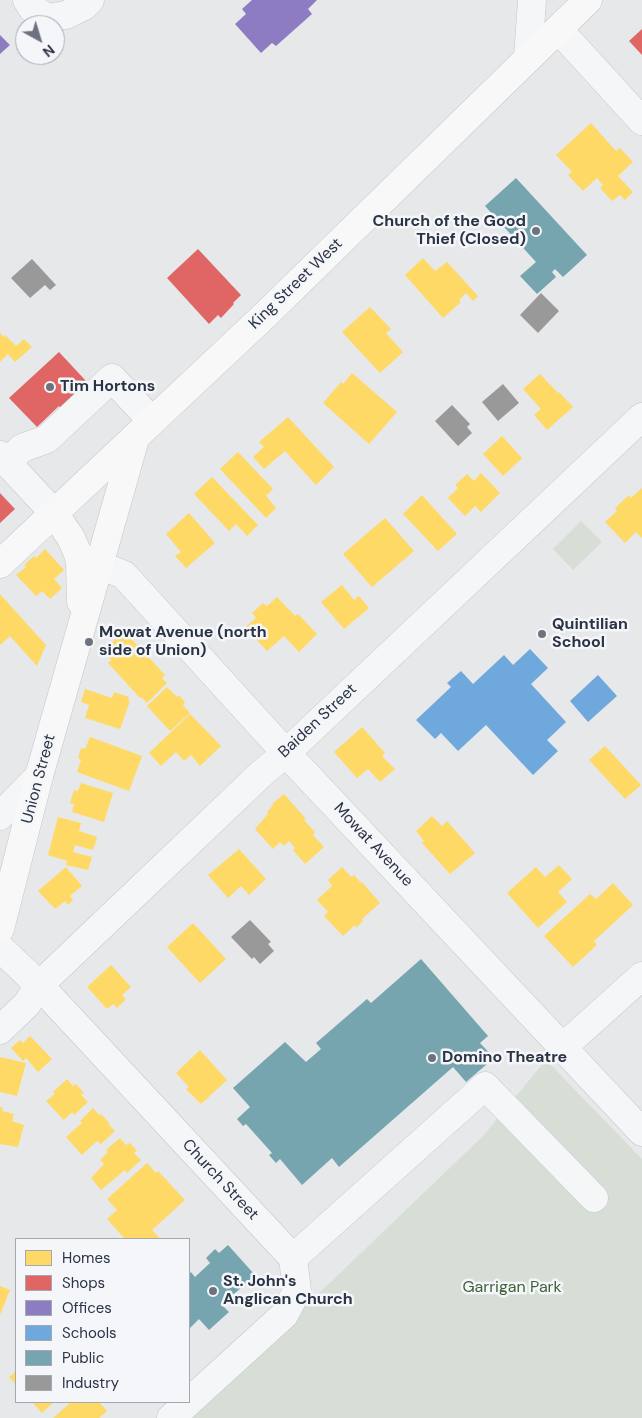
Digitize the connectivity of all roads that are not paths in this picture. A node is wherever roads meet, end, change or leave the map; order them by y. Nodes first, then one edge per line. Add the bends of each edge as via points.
1 (27, 0) edge
2 (90, 0) edge
3 (532, 0) edge
4 (588, 0) edge
5 (558, 29) junction
6 (528, 58) junction
7 (642, 121) edge
8 (642, 417) edge
9 (144, 429) junction
10 (3, 459) edge
11 (54, 513) junction
12 (0, 564) edge
13 (100, 565) junction
14 (81, 629) junction
15 (286, 752) junction
16 (39, 776) junction
17 (0, 816) edge
18 (0, 929) edge
19 (0, 948) edge
20 (642, 976) edge
21 (39, 985) junction
22 (0, 1030) edge
23 (563, 1047) junction
24 (642, 1132) edge
25 (594, 1198) dead end
26 (293, 1258) junction
27 (190, 1401) edge
28 (187, 1403) edge
29 (171, 1418) edge

1 - 2 street via 32,8 47,18 66,15
3 - 6 street
4 - 5 main road, King Street West
5 - 6 main road, King Street West
5 - 7 street
6 - 9 main road, King Street West
8 - 15 street, Baiden Street
9 - 10 street via 112,378 46,439
9 - 11 main road, King Street West
9 - 13 main road, Union Street
10 - 11 street
11 - 12 main road, King Street West
11 - 14 main road, Union Street via 71,538 80,563
13 - 14 main road, Union Street
13 - 15 street, Mowat Avenue via 124,575
14 - 16 main road, Union Street
15 - 21 street, Baiden Street
15 - 23 street, Mowat Avenue
16 - 17 street
16 - 18 main road, Union Street
19 - 21 street, Church Street
20 - 23 street
21 - 22 street, Baiden Street via 27,1004
21 - 26 street, Church Street
23 - 24 street, Mowat Avenue
25 - 26 street via 485,1086
26 - 27 street via 297,1291 284,1315
28 - 29 street

